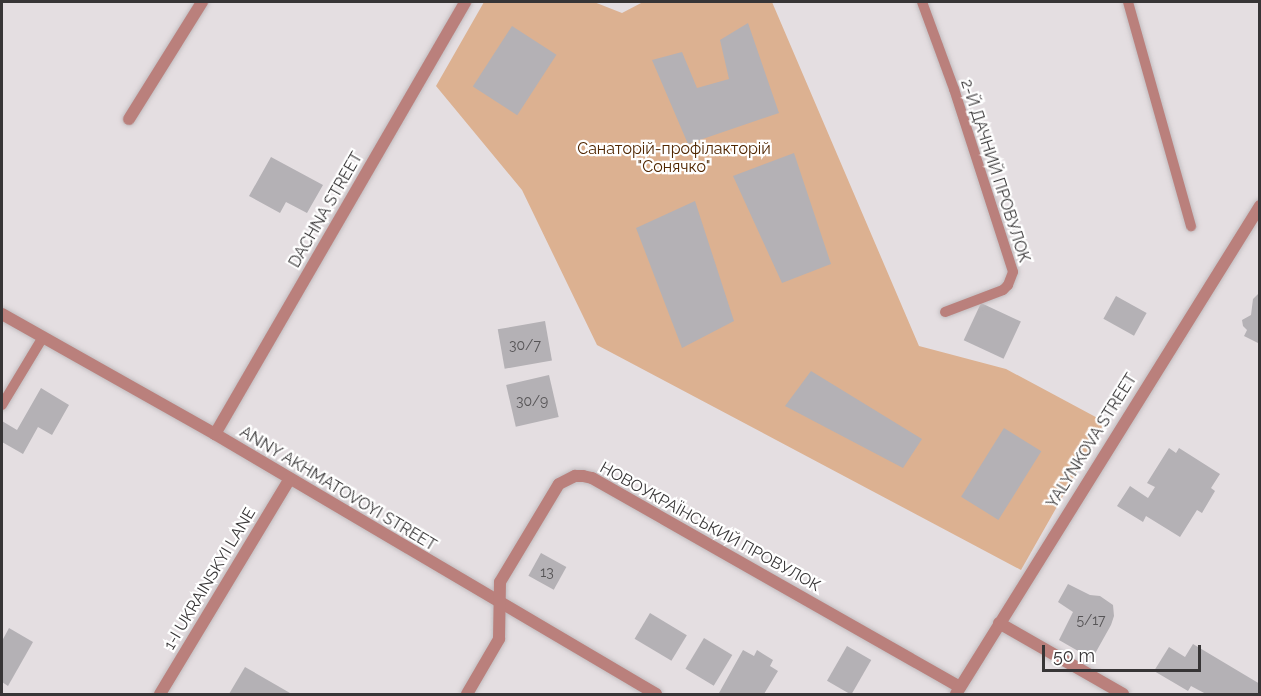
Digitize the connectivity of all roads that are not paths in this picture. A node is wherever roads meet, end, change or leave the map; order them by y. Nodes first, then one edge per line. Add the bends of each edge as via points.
1 (202, 2) edge
2 (465, 2) edge
3 (921, 2) edge
4 (1128, 2) edge
5 (129, 119) dead end
6 (1260, 206) edge
7 (1191, 226) dead end
8 (945, 312) dead end
9 (2, 314) edge
10 (42, 337) junction
11 (2, 405) edge
12 (215, 434) junction
13 (289, 480) junction
14 (500, 603) junction
15 (999, 623) junction
16 (958, 691) edge
17 (160, 694) edge
18 (467, 694) edge
19 (656, 694) edge
20 (1124, 694) edge

1 - 5 street
2 - 12 street, DACHNA STREET
3 - 8 lane, 2-Й ДАЧНИЙ ПРОВУЛОК via 954,89 1013,272 1003,290
4 - 7 lane
6 - 15 street, YALYNKOVA STREET
9 - 10 street, ANNY AKHMATOVOYI STREET
10 - 11 lane
10 - 12 street, ANNY AKHMATOVOYI STREET
12 - 13 street, ANNY AKHMATOVOYI STREET
13 - 14 street, ANNY AKHMATOVOYI STREET
13 - 17 street, 1-I UKRAINSKYI LANE
14 - 16 street, НОВОУКРАЇНСЬКИЙ ПРОВУЛОК via 500,582 559,484 583,476
14 - 18 street, НОВОУКРАЇНСЬКИЙ ПРОВУЛОК via 500,639
14 - 19 street, ANNY AKHMATOVOYI STREET
15 - 16 street, YALYNKOVA STREET
15 - 20 street

